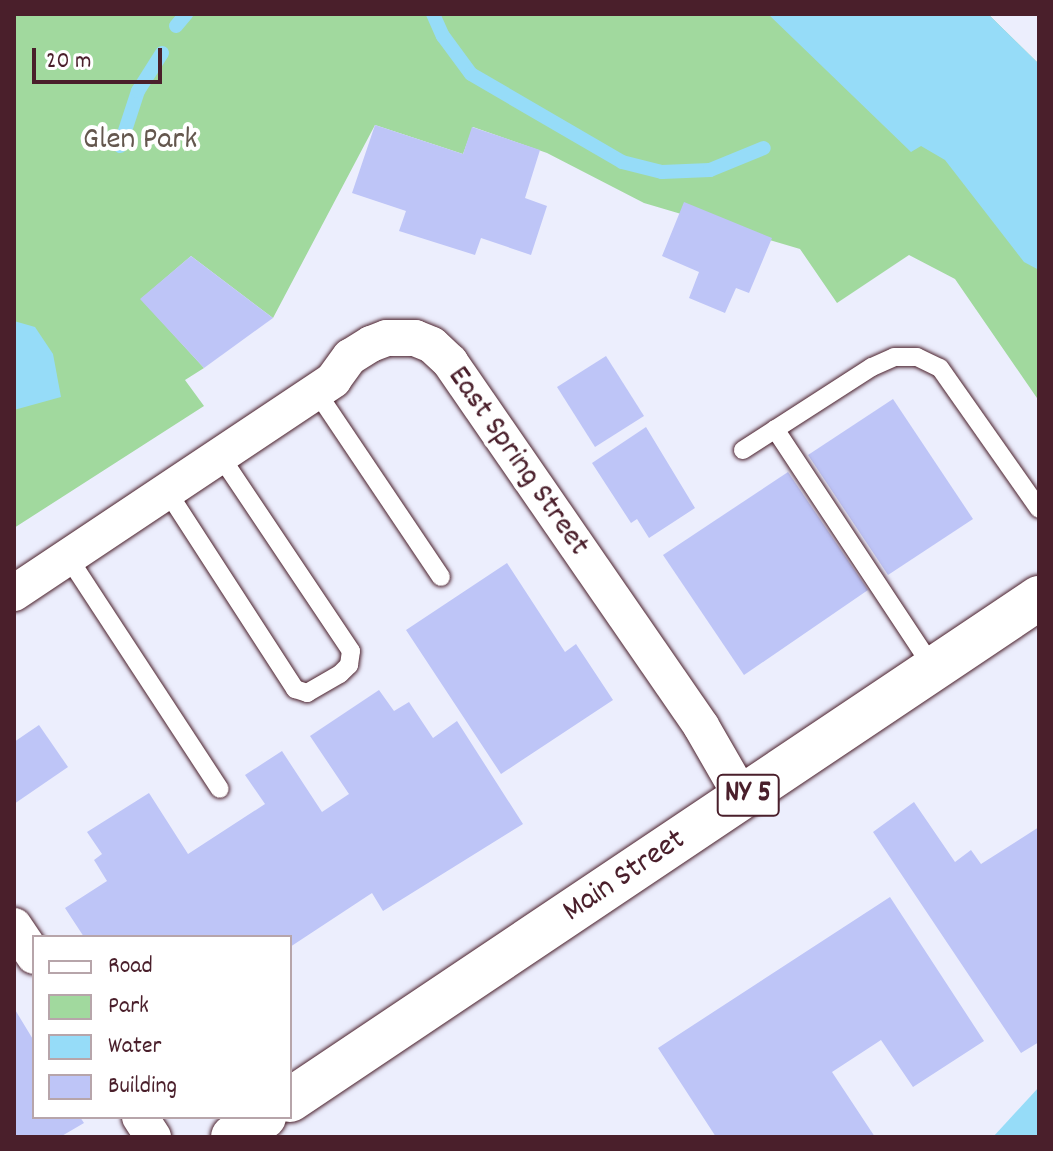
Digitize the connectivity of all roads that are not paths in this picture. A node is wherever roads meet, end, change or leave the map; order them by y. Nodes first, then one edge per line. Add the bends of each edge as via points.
1 (325, 386) junction
2 (775, 429) junction
3 (743, 450) dead end
4 (220, 455) junction
5 (167, 491) junction
6 (1039, 509) edge
7 (68, 557) junction
8 (441, 577) dead end
9 (14, 593) edge
10 (1039, 598) edge
11 (934, 669) junction
12 (220, 789) dead end
13 (743, 799) junction
14 (14, 926) edge
15 (32, 953) edge
16 (292, 1099) edge
17 (141, 1119) edge
18 (261, 1119) edge
19 (153, 1137) edge
20 (233, 1137) edge

1 - 4 street, East Spring Street
1 - 8 lane
1 - 13 street, East Spring Street via 350,357 387,338 415,338 450,362 701,726
2 - 3 lane
2 - 6 lane via 894,357 930,361
2 - 11 lane
4 - 5 street, East Spring Street
4 - 5 lane via 351,651 349,665 340,674 307,693 295,689
5 - 7 street, East Spring Street
7 - 9 street, East Spring Street
7 - 12 lane
10 - 11 main road, Main Street / NY 5
11 - 13 main road, Main Street / NY 5
13 - 16 main road, Main Street / NY 5
14 - 15 street
17 - 19 street
18 - 20 main road

